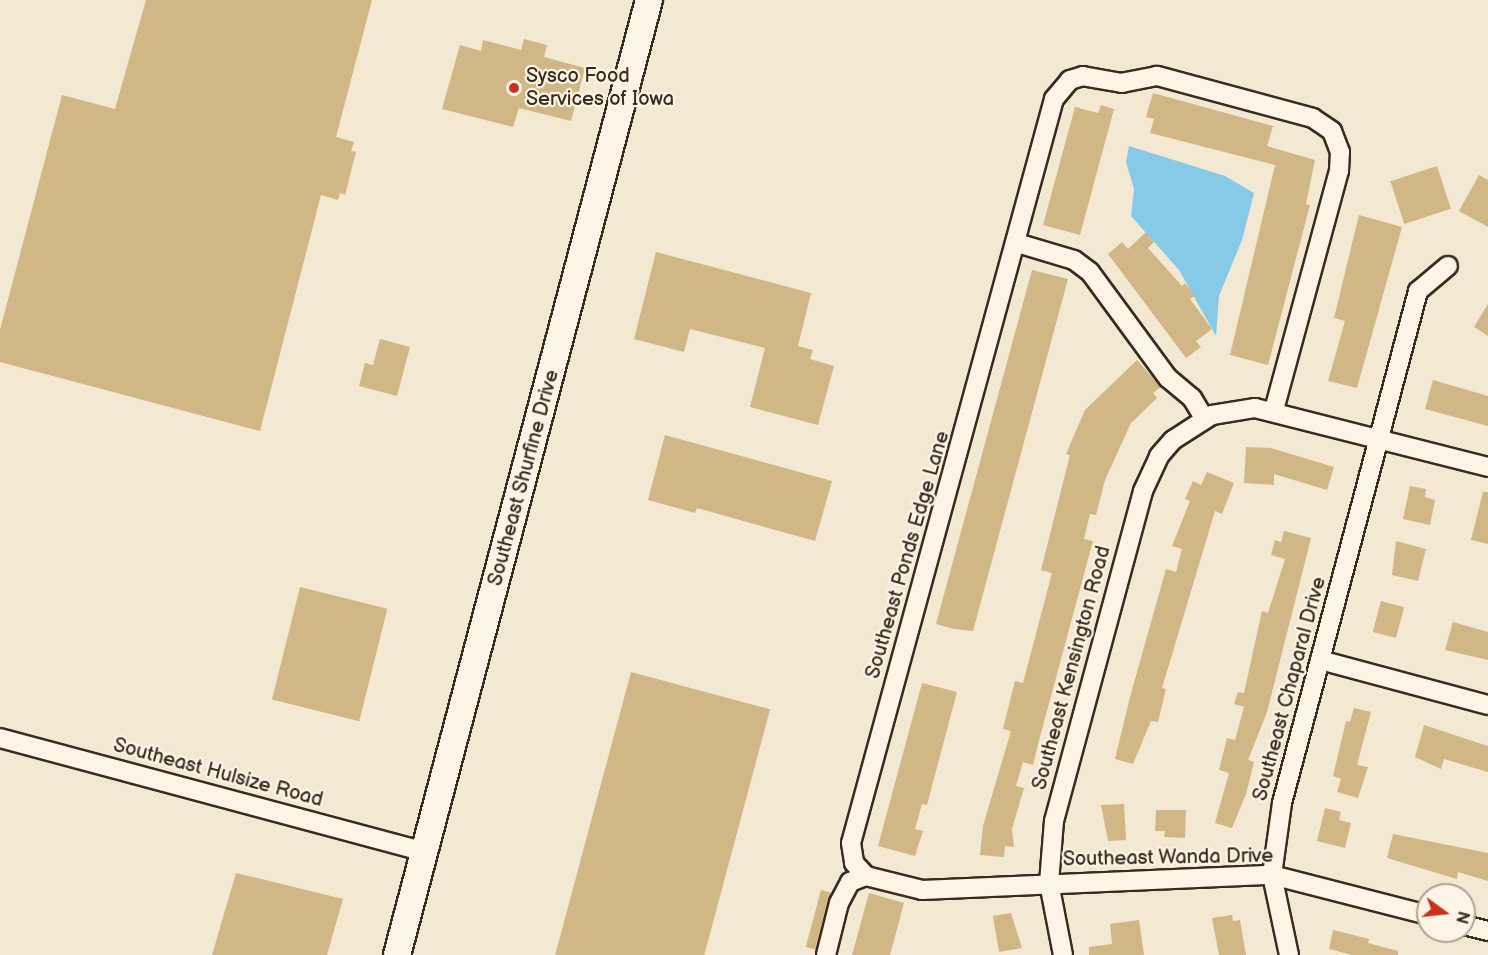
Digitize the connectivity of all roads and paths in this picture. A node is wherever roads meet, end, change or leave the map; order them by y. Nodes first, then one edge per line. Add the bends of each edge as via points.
1 (649, 0) edge
2 (1017, 243) junction
3 (1448, 266) dead end
4 (1274, 410) junction
5 (1204, 418) junction
6 (1381, 438) junction
7 (1488, 467) edge
8 (1320, 660) junction
9 (1488, 705) edge
10 (0, 738) edge
11 (425, 852) junction
12 (1272, 874) junction
13 (866, 876) junction
14 (1049, 883) junction
15 (1416, 912) edge
16 (397, 955) edge
17 (826, 955) edge
18 (1062, 955) edge
19 (1289, 955) edge

1 - 11 street, Southeast Shurfine Drive
2 - 4 street, Southeast Ponds Edge Lane via 1054,99 1064,84 1077,77 1122,83 1157,76 1325,125 1338,145 1339,171
2 - 5 street via 1074,260 1090,272 1168,378 1192,398
2 - 13 street, Southeast Ponds Edge Lane via 851,843 854,863
3 - 6 street, Southeast Chaparal Drive via 1418,291
4 - 5 street via 1236,408
4 - 6 street
5 - 14 street, Southeast Kensington Road via 1159,456 1143,491 1054,821
6 - 7 street
6 - 8 street, Southeast Chaparal Drive
8 - 9 street
8 - 12 street, Southeast Chaparal Drive via 1282,803
10 - 11 street, Southeast Hulsize Road
11 - 16 street, Southeast Shurfine Drive
12 - 14 street, Southeast Wanda Drive
12 - 15 street, Southeast Wanda Drive
12 - 19 street, Southeast Chaparal Drive
13 - 14 street via 922,890
13 - 17 street via 850,882 839,903
14 - 18 street, Southeast Kensington Road

